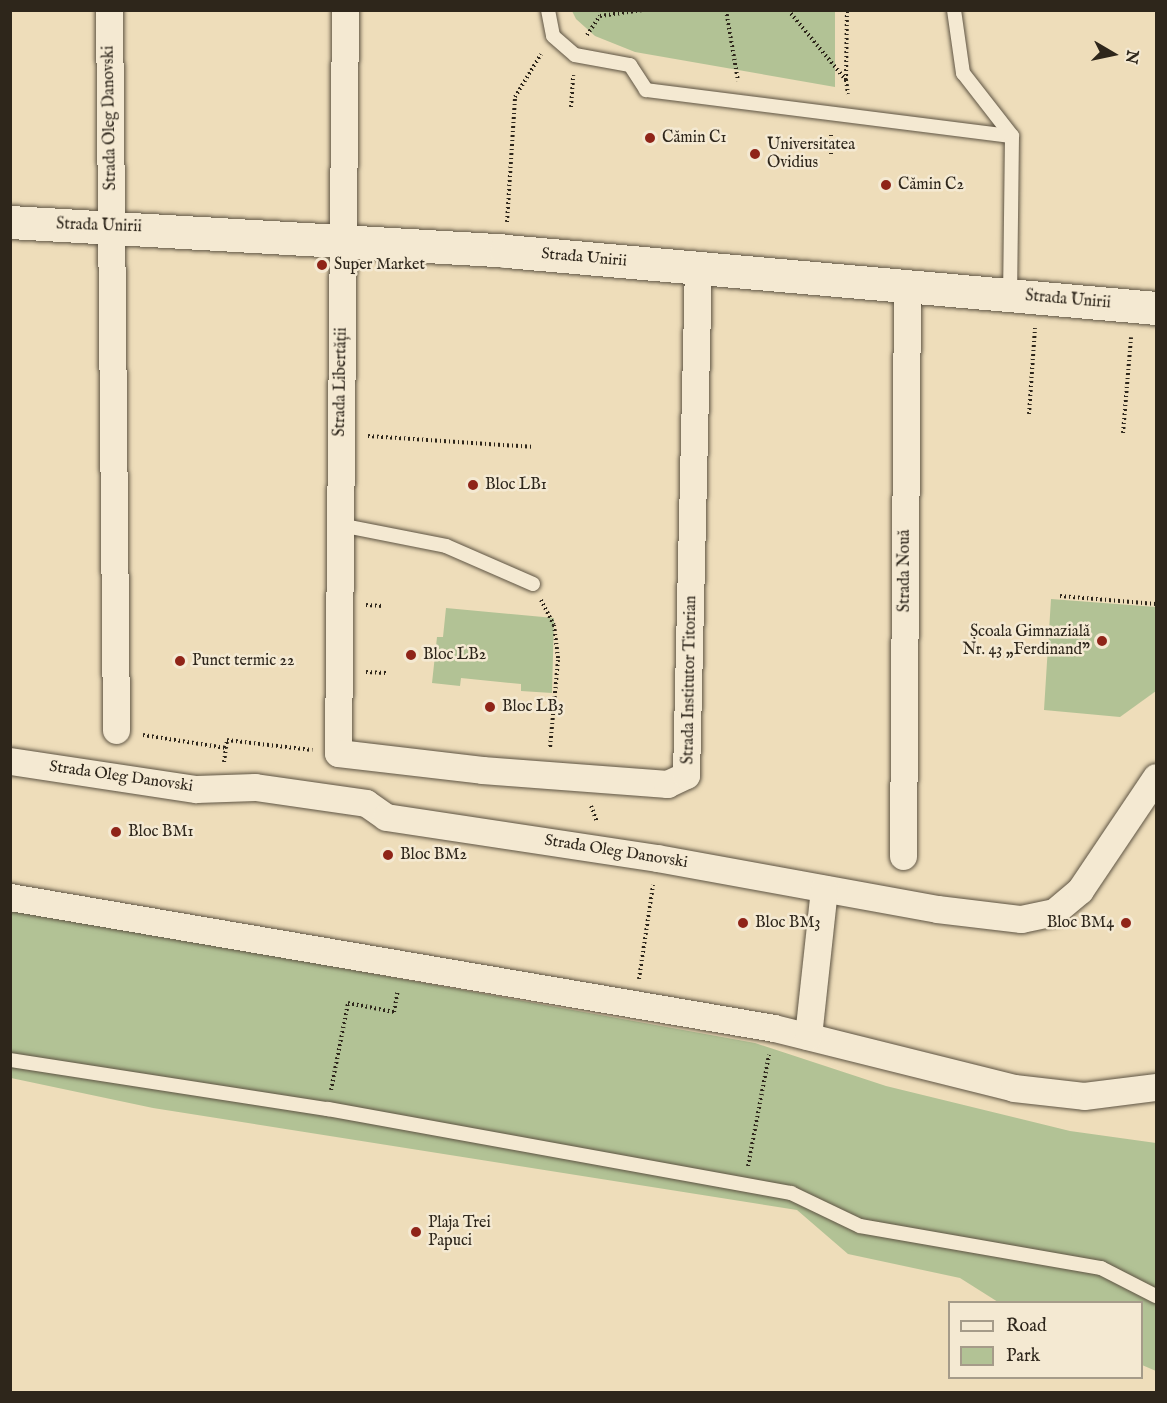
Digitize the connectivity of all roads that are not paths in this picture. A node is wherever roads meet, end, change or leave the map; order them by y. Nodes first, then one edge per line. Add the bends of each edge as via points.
1 (109, 10) edge
2 (345, 10) edge
3 (548, 10) edge
4 (954, 10) edge
5 (1012, 136) junction
6 (10, 222) edge
7 (111, 225) junction
8 (343, 240) junction
9 (698, 267) junction
10 (908, 287) junction
11 (1023, 296) junction
12 (1145, 307) edge
13 (340, 525) junction
14 (533, 584) road end
15 (116, 730) road end
16 (338, 753) joint
17 (10, 760) edge
18 (1156, 777) edge
19 (903, 856) dead end
20 (824, 889) junction
21 (10, 897) edge
22 (808, 1036) junction
23 (10, 1060) edge
24 (1156, 1087) edge
25 (1156, 1296) edge

1 - 7 street, Strada Oleg Danovski
2 - 8 street, Strada Libertății
3 - 5 lane via 553,36 575,55 630,65 646,90
4 - 5 lane via 963,73
5 - 11 lane
6 - 7 street, Strada Unirii
7 - 8 street, Strada Unirii
7 - 15 street, Strada Oleg Danovski
8 - 9 street, Strada Unirii
8 - 13 street, Strada Libertății
9 - 10 street, Strada Unirii
9 - 16 street, Strada Institutor Titorian via 687,776 667,784 548,776
10 - 11 street, Strada Unirii
10 - 19 street, Strada Nouă
11 - 12 street, Strada Unirii
13 - 14 lane via 446,546
13 - 16 street, Strada Libertății
17 - 20 street, Strada Oleg Danovski via 196,789 255,787 366,803 386,817 609,850
18 - 20 street, Strada Oleg Danovski via 1080,890 1054,912 1021,919
20 - 22 street
21 - 22 street
22 - 24 street via 1014,1088 1084,1096
23 - 25 lane via 328,1108 791,1193 860,1226 1101,1268

